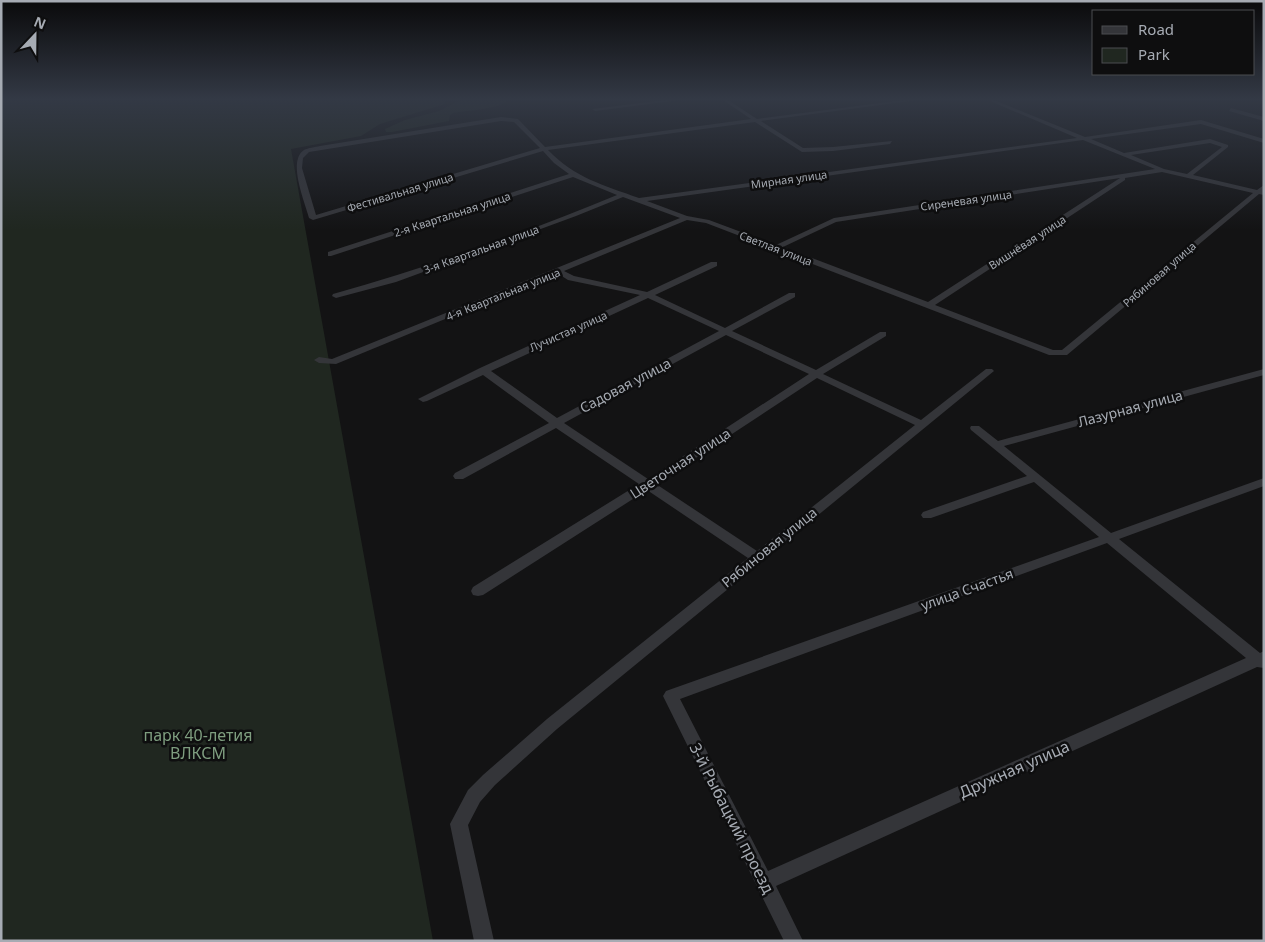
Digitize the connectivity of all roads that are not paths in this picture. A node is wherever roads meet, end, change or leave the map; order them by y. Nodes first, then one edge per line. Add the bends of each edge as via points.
1 (362, 142) edge
2 (537, 142) edge
3 (595, 142) edge
4 (789, 142) edge
5 (890, 142) dead end
6 (1047, 142) edge
7 (1094, 142) edge
8 (1204, 142) edge
9 (1213, 142) edge
10 (544, 149) junction
11 (1124, 155) junction
12 (1162, 170) junction
13 (573, 175) junction
14 (1126, 176) junction
15 (1188, 176) junction
16 (1262, 191) edge
17 (623, 196) junction
18 (638, 200) junction
19 (313, 218) joint
20 (686, 218) junction
21 (775, 248) junction
22 (331, 254) dead end
23 (714, 264) dead end
24 (559, 271) junction
25 (649, 295) junction
26 (336, 296) dead end
27 (792, 296) dead end
28 (928, 306) junction
29 (725, 331) junction
30 (883, 334) dead end
31 (1052, 353) joint
32 (319, 360) dead end
33 (483, 370) junction
34 (989, 372) dead end
35 (1264, 372) edge
36 (816, 374) junction
37 (423, 399) dead end
38 (556, 422) junction
39 (922, 424) junction
40 (975, 428) dead end
41 (996, 445) junction
42 (459, 476) dead end
43 (1036, 477) junction
44 (1264, 482) edge
45 (648, 484) junction
46 (928, 515) dead end
47 (1110, 538) junction
48 (756, 557) junction
49 (478, 591) dead end
50 (1262, 660) edge
51 (671, 696) joint
52 (765, 882) junction
53 (484, 941) edge
54 (794, 941) edge

1 - 19 street, Светлая улица via 307,151 300,158 299,168
2 - 10 street, Светлая улица
3 - 10 street, Фестивальная улица
4 - 5 street via 807,151
6 - 18 street, Мирная улица
7 - 11 street
8 - 11 street
9 - 15 street via 1226,146
10 - 13 street, Светлая улица
10 - 19 street, Фестивальная улица
11 - 12 street
12 - 14 street, Сиреневая улица
12 - 15 street
13 - 17 street, Светлая улица
13 - 22 street, 2-я Квартальная улица
14 - 21 street, Сиреневая улица via 834,220
14 - 28 street, Вишнёвая улица
15 - 16 street
16 - 31 street, Рябиновая улица via 1064,353
17 - 18 street, Светлая улица
17 - 26 street, 3-я Квартальная улица via 393,280
18 - 20 street, Светлая улица
20 - 21 street, Светлая улица via 707,221
20 - 24 street, 4-я Квартальная улица
21 - 28 street, Светлая улица
23 - 25 street, Лучистая улица
24 - 25 street via 571,278
24 - 32 street, 4-я Квартальная улица via 333,362
25 - 29 street
25 - 33 street, Лучистая улица
27 - 29 street, Садовая улица
28 - 31 street, Светлая улица
29 - 36 street
29 - 38 street, Садовая улица
30 - 36 street, Цветочная улица
33 - 37 street, Лучистая улица
33 - 38 street
34 - 39 street, Рябиновая улица
35 - 41 street, Лазурная улица
36 - 39 street
36 - 45 street, Цветочная улица
38 - 42 street, Садовая улица
38 - 45 street
39 - 48 street, Рябиновая улица
40 - 41 street
41 - 43 street
43 - 46 street
43 - 47 street
44 - 47 street, улица Счастья
45 - 48 street
45 - 49 street, Цветочная улица
47 - 50 street
47 - 51 street, улица Счастья
48 - 53 street, Рябиновая улица via 552,724 474,796 459,824
50 - 52 street, Дружная улица
51 - 52 street, 3-й Рыбацкий проезд
52 - 54 street, 3-й Рыбацкий проезд

